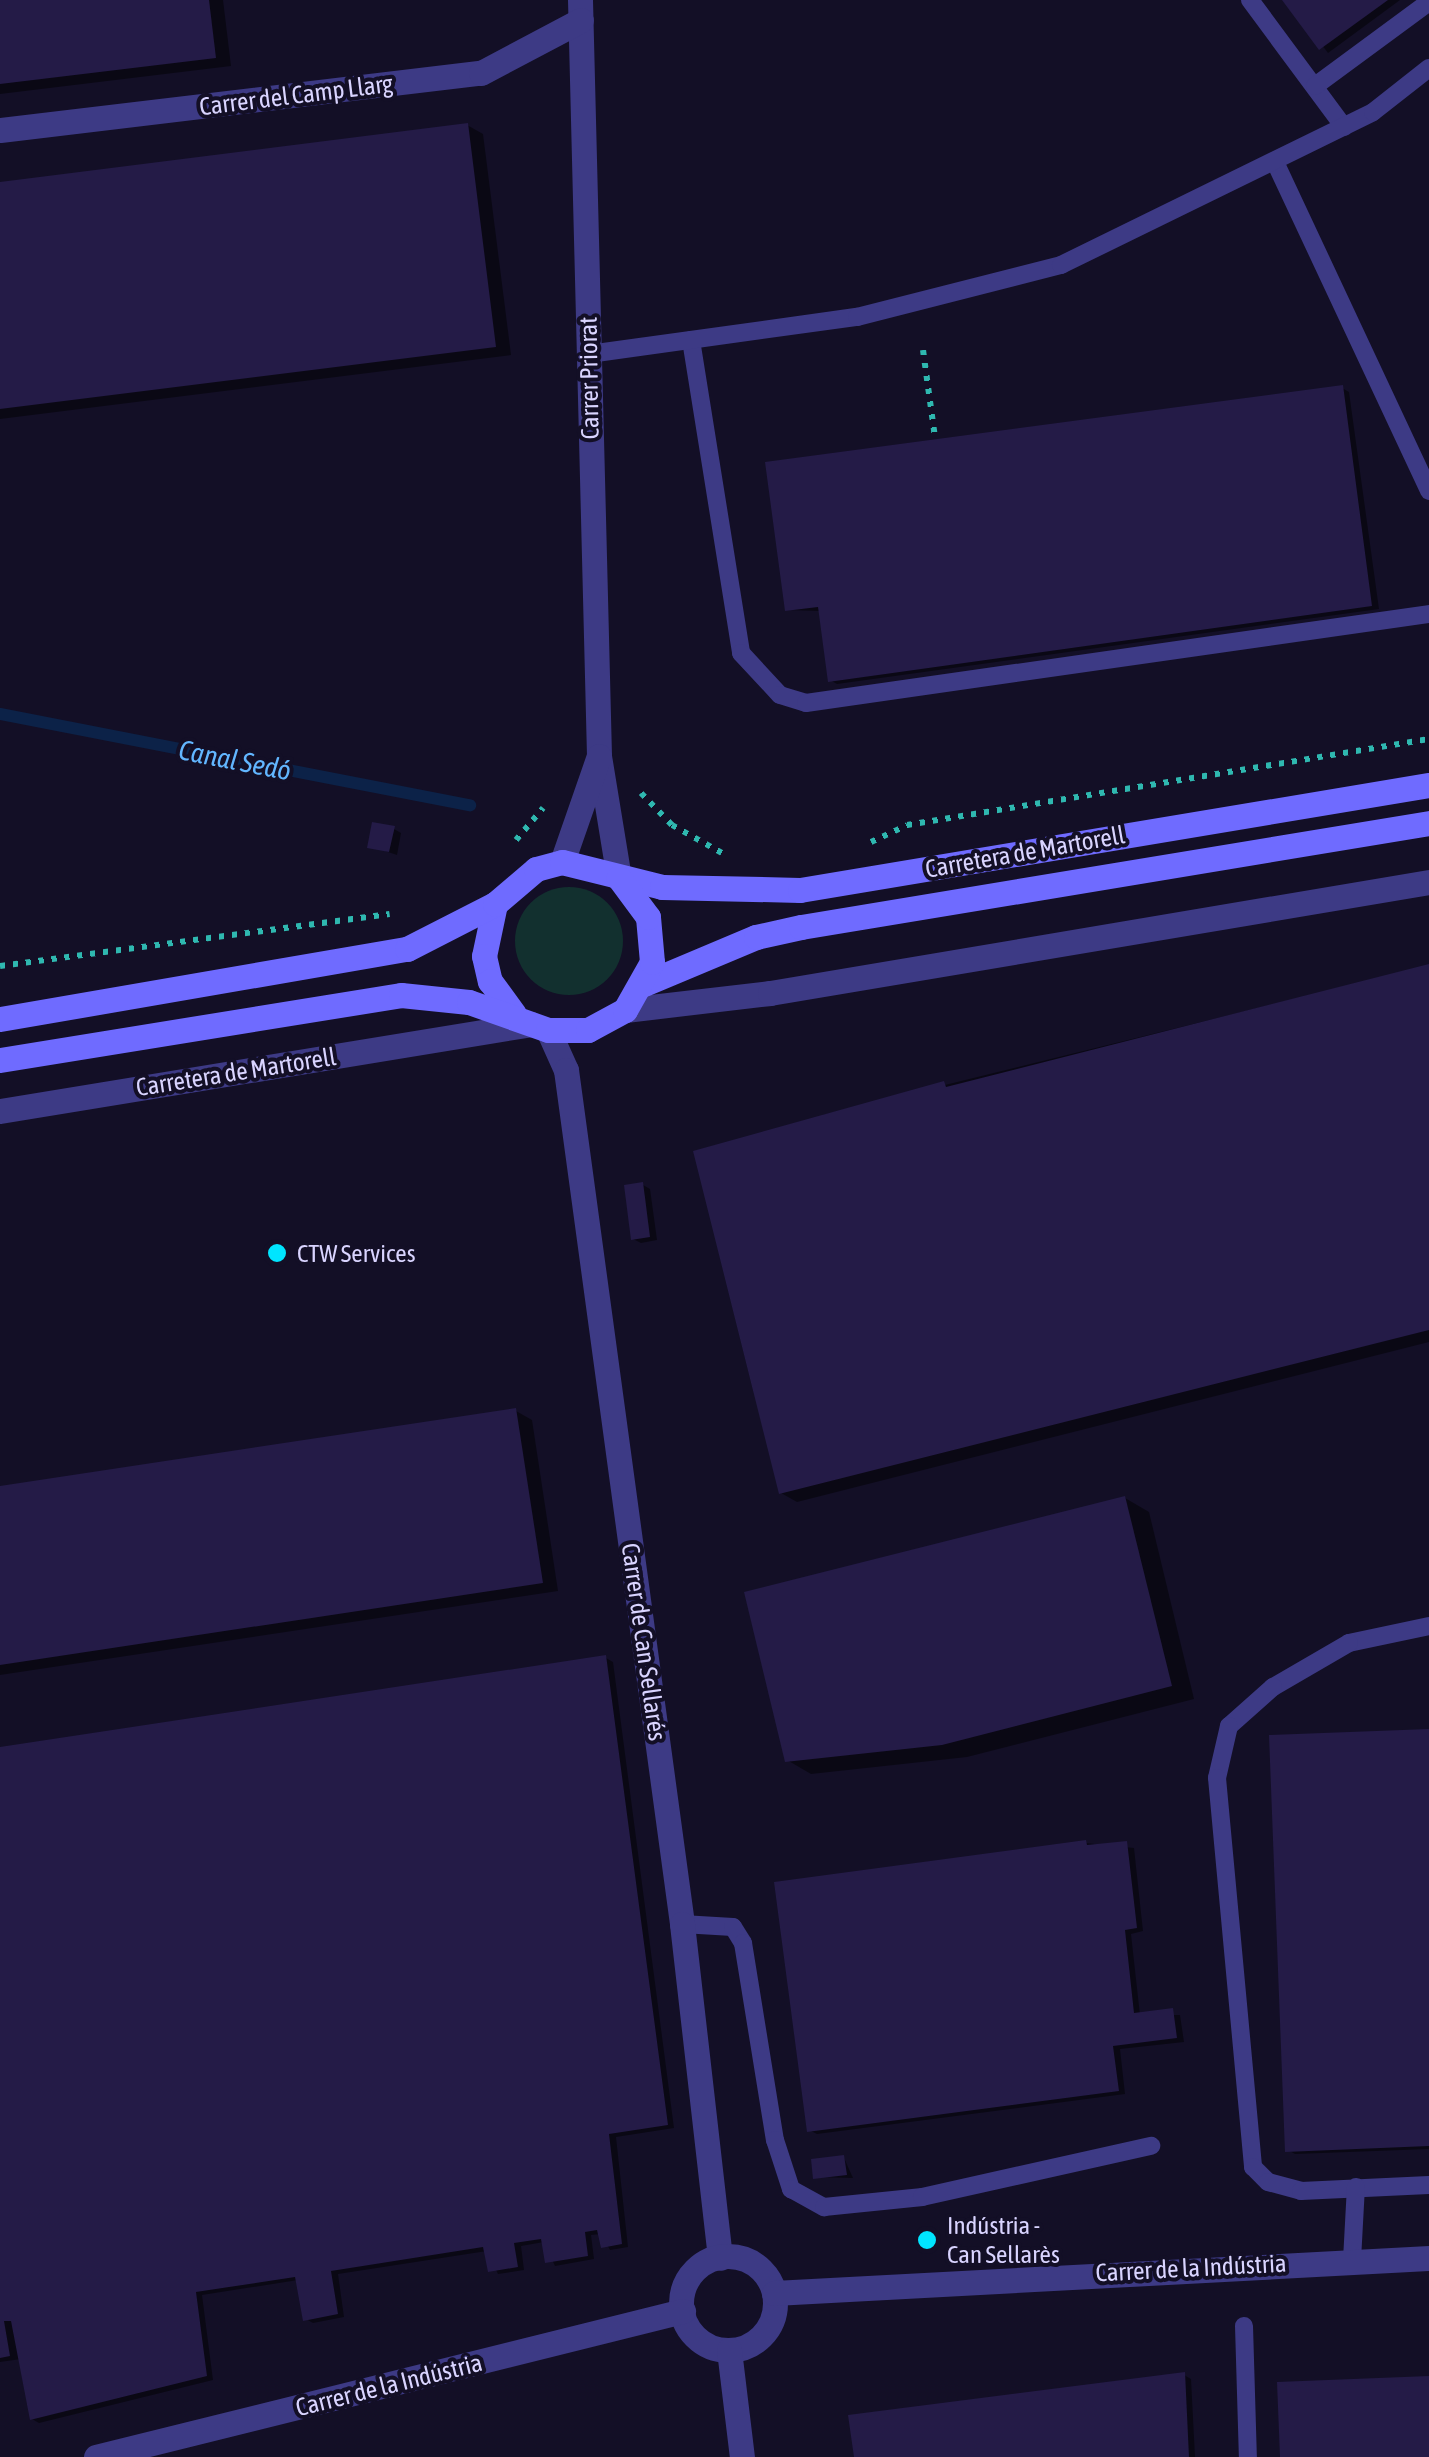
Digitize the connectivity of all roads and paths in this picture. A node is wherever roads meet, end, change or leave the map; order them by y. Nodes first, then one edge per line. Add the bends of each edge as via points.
1 (1429, 2) edge
2 (1259, 3) edge
3 (580, 10) edge
4 (1429, 68) edge
5 (1315, 86) junction
6 (1344, 127) junction
7 (0, 130) edge
8 (1276, 164) junction
9 (691, 340) junction
10 (924, 350) dead end
11 (589, 354) junction
12 (935, 438) dead end
13 (1429, 491) edge
14 (1429, 614) edge
15 (1429, 738) edge
16 (596, 769) junction
17 (1429, 785) edge
18 (1429, 823) edge
19 (856, 846) dead end
20 (505, 848) dead end
21 (736, 857) dead end
22 (562, 862) junction
23 (619, 878) junction
24 (1429, 882) edge
25 (495, 904) junction
26 (408, 908) dead end
27 (0, 966) edge
28 (644, 984) junction
29 (626, 1010) junction
30 (0, 1018) edge
31 (531, 1022) junction
32 (0, 1060) edge
33 (0, 1111) edge
34 (1429, 1626) edge
35 (682, 1924) junction
36 (1151, 2146) dead end
37 (1429, 2184) edge
38 (1356, 2187) junction
39 (720, 2258) junction
40 (1429, 2258) edge
41 (1352, 2260) junction
42 (774, 2293) junction
43 (683, 2311) junction
44 (1244, 2326) dead end
45 (728, 2350) junction
46 (96, 2457) edge
47 (742, 2457) edge
48 (1248, 2457) edge

1 - 5 lane
2 - 5 lane
3 - 7 street, Carrer del Camp Llarg via 481,73
3 - 11 street, Carrer Priorat
4 - 6 lane
5 - 6 lane
6 - 8 lane
8 - 9 lane via 1061,265 857,316
8 - 13 lane
9 - 11 lane
9 - 14 lane via 742,652 780,695 806,702
10 - 12 path
11 - 16 street, Carrer Priorat
15 - 19 path via 907,825
16 - 20 path via 563,776 532,826
16 - 21 path via 624,776 672,824
16 - 22 street, Carrer Priorat
16 - 23 street, Carrer Priorat
17 - 23 main road, Carretera de Martorell via 800,890 700,890
18 - 28 main road, Carretera de Martorell via 786,930 702,956
22 - 23 main road, Carretera de Martorell
22 - 25 main road via 513,883
23 - 28 main road, Carretera de Martorell via 648,917 652,962
24 - 29 street, Carretera de Martorell via 770,993
25 - 30 main road via 408,949 328,968
25 - 31 main road via 484,956 490,981
26 - 27 path
28 - 29 main road, Carretera de Martorell
29 - 31 main road, Carretera de Martorell via 588,1030
31 - 32 main road, Carretera de Martorell via 401,995
31 - 33 street, Carretera de Martorell
31 - 35 street, Carrer de Can Sellarés via 566,1070
34 - 38 lane via 1350,1643 1274,1687 1229,1726 1218,1778 1253,2167 1268,2182 1301,2191
35 - 36 lane via 733,1927 743,1943 775,2140 791,2188 824,2206 922,2197
35 - 39 street, Carrer de Can Sellarés
37 - 38 lane
38 - 41 lane
39 - 42 street via 756,2266
39 - 43 street via 692,2274
40 - 41 street, Carrer de la Indústria
41 - 42 street, Carrer de la Indústria
42 - 45 street via 764,2334
43 - 45 street via 698,2339
43 - 46 street, Carrer de la Indústria
44 - 48 lane
45 - 47 street

